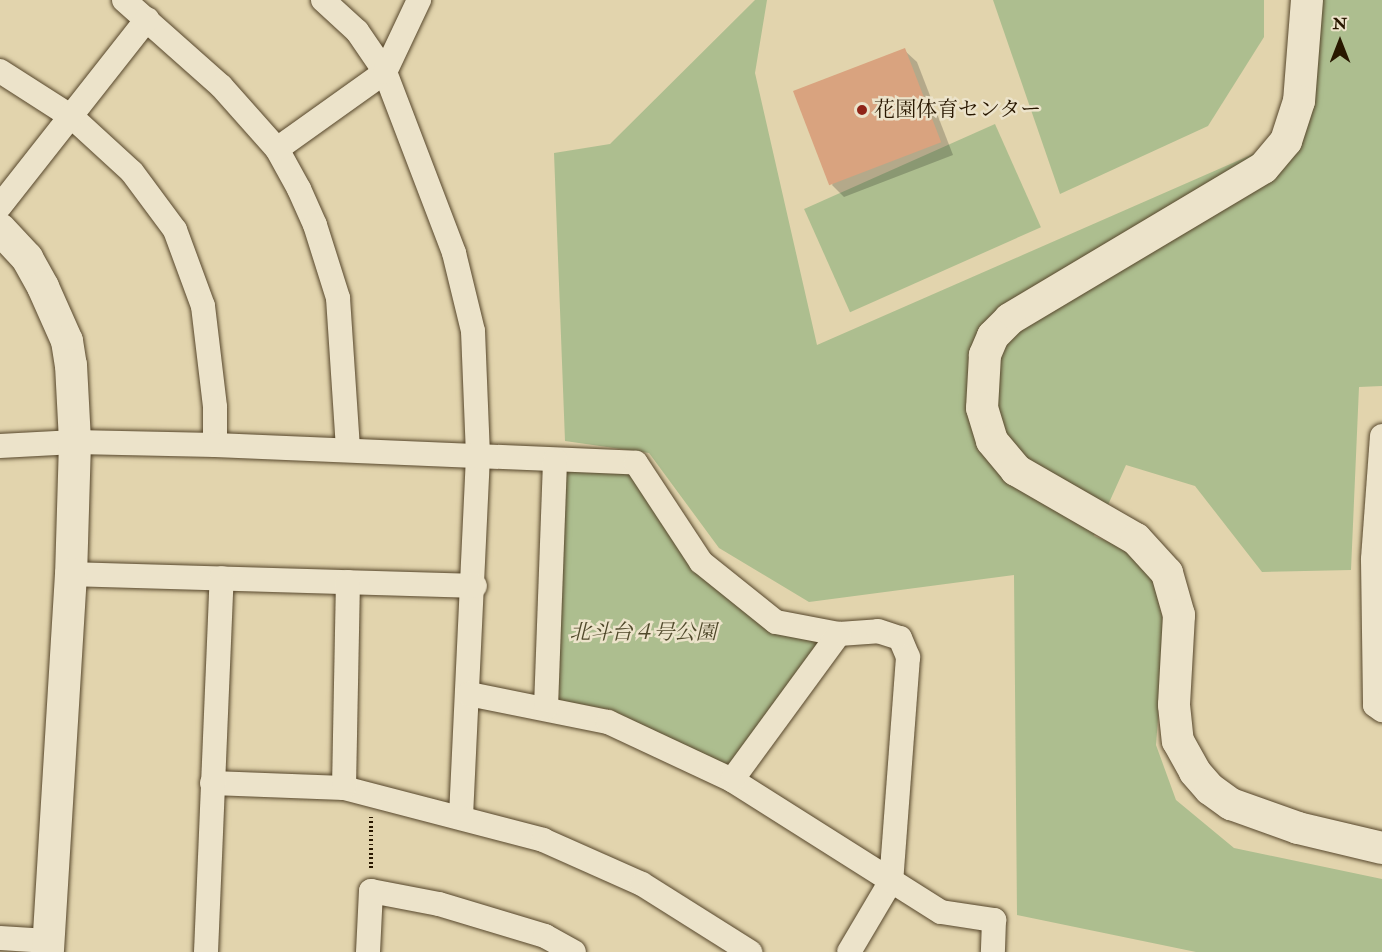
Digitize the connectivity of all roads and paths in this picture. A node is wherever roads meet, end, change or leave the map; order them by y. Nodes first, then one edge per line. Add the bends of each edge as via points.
1 (124, 0) edge
2 (323, 0) edge
3 (419, 0) edge
4 (1307, 0) edge
5 (147, 19) junction
6 (0, 71) edge
7 (385, 72) junction
8 (72, 117) junction
9 (277, 149) junction
10 (0, 206) edge
11 (0, 229) edge
12 (1382, 436) edge
13 (75, 442) junction
14 (215, 445) junction
15 (0, 446) edge
16 (348, 449) junction
17 (478, 456) junction
18 (555, 460) junction
19 (1377, 561) edge
20 (71, 573) junction
21 (222, 579) junction
22 (348, 582) junction
23 (475, 586) junction
24 (839, 634) junction
25 (469, 694) junction
26 (546, 706) junction
27 (1382, 710) edge
28 (732, 780) junction
29 (212, 783) junction
30 (344, 788) junction
31 (370, 794) junction
32 (461, 818) junction
33 (1382, 848) edge
34 (891, 881) junction
35 (371, 891) junction
36 (0, 938) edge
37 (48, 946) edge
38 (206, 952) edge
39 (368, 952) edge
40 (574, 952) edge
41 (750, 952) edge
42 (849, 952) edge
43 (993, 952) edge

1 - 5 street
2 - 7 street via 357,31
3 - 7 street
4 - 33 street via 1295,123 1280,149 1263,168 1010,319 993,336 985,356 982,408 992,441 1016,470 1136,539 1167,573 1179,615 1174,705 1178,741 1195,772 1210,789 1231,804 1298,828
5 - 8 street
5 - 9 street via 221,86
6 - 8 street
7 - 9 street
7 - 17 street via 457,265 473,331
8 - 10 street
8 - 14 street via 132,172 175,231 203,306 215,407
9 - 16 street via 315,225 338,298
11 - 13 street via 27,258 67,341
12 - 19 street
13 - 14 street
13 - 15 street
13 - 20 street
14 - 16 street
16 - 17 street
17 - 18 street
17 - 23 street
18 - 24 street via 636,463 701,562 776,622
18 - 26 street
19 - 27 street via 1376,705
20 - 21 street
20 - 37 street
21 - 22 street
21 - 29 street
22 - 23 street
22 - 30 street
23 - 25 street
24 - 28 street
24 - 34 street via 878,631 900,638 908,657
25 - 26 street
25 - 32 street
26 - 28 street via 608,722
28 - 34 street
29 - 30 street
29 - 38 street
30 - 31 street
31 - 32 street
31 - 35 path
32 - 41 street via 543,840 642,884
34 - 42 street
34 - 43 street via 941,912 994,920
35 - 39 street
35 - 40 street via 439,903 545,936
36 - 37 street

